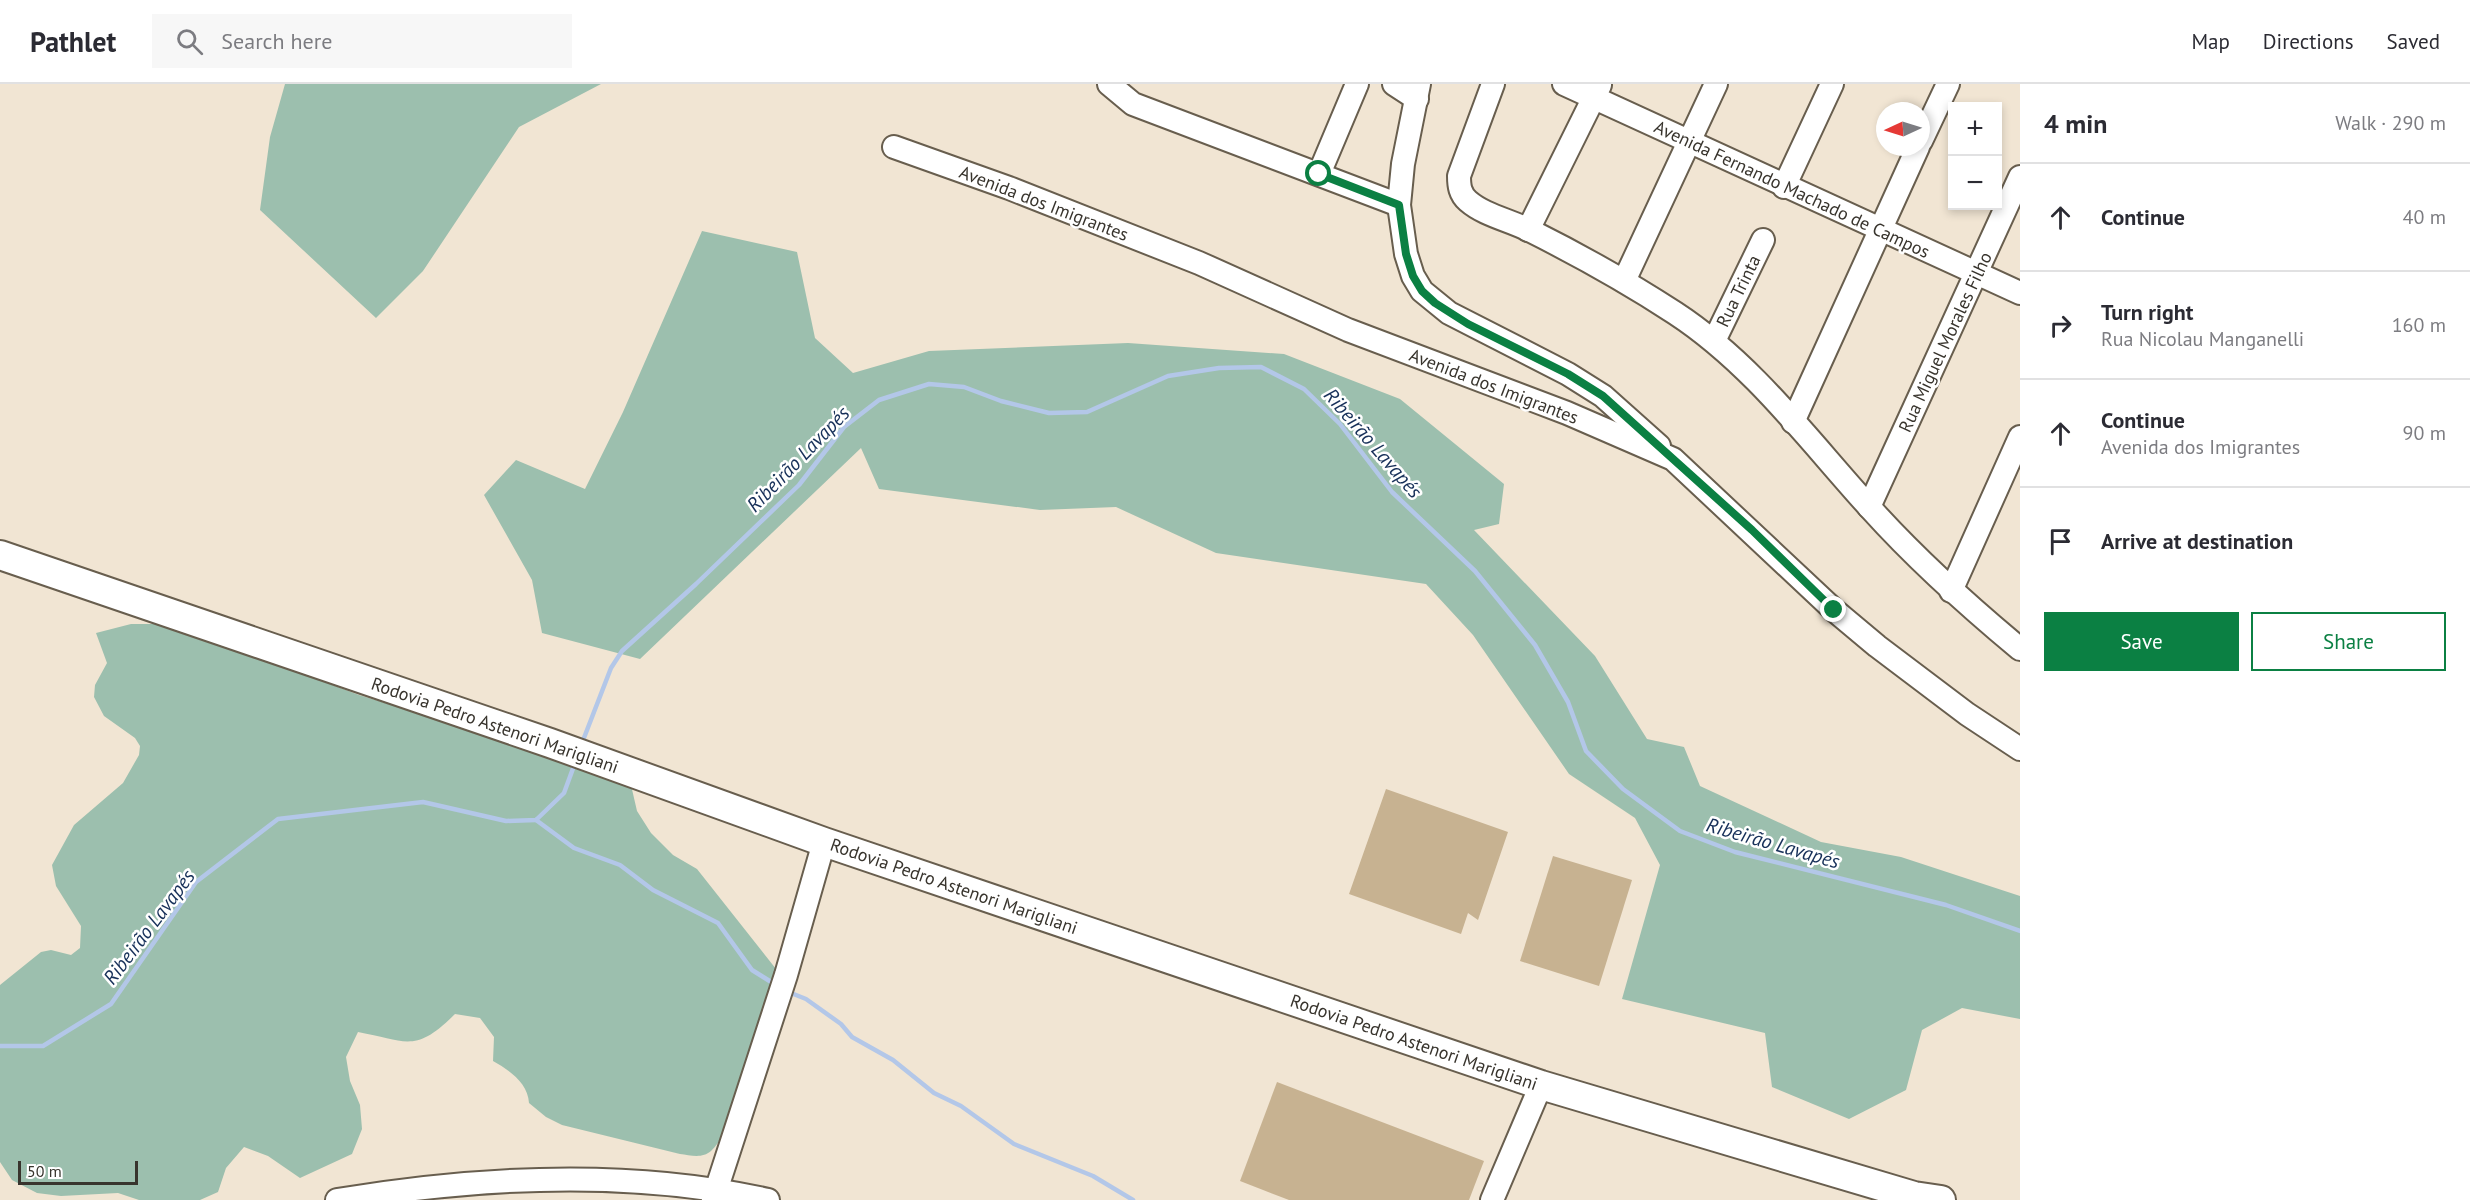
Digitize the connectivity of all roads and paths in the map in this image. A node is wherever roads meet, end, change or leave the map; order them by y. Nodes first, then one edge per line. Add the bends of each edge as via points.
1 (1109, 84) edge
2 (1357, 84) edge
3 (1394, 84) edge
4 (1493, 84) edge
5 (1564, 84) edge
6 (1716, 84) edge
7 (1832, 84) edge
8 (1948, 84) edge
9 (1597, 91) edge
10 (1418, 92) edge
11 (1930, 122) edge
12 (1690, 142) junction
13 (894, 147) dead end
14 (1914, 156) edge
15 (1319, 174) junction
16 (2020, 177) edge
17 (1784, 187) junction
18 (1399, 205) junction
19 (1528, 230) junction
20 (1880, 231) junction
21 (1763, 240) dead end
22 (1976, 273) junction
23 (1624, 281) junction
24 (2020, 293) edge
25 (1714, 341) junction
26 (1793, 422) junction
27 (2020, 437) edge
28 (1673, 459) junction
29 (1869, 507) junction
30 (0, 555) edge
31 (1951, 591) junction
32 (2020, 649) edge
33 (2020, 749) edge
34 (824, 842) junction
35 (1541, 1085) junction
36 (715, 1194) edge
37 (1926, 1199) edge
38 (336, 1200) edge
39 (768, 1200) edge
40 (1492, 1200) edge

1 - 15 street via 1133,104
2 - 15 street
3 - 10 street
4 - 19 street via 1462,168 1460,189 1473,205
5 - 9 street, Avenida Fernando Machado de Campos
6 - 12 street
7 - 17 street
8 - 11 street
9 - 12 street, Avenida Fernando Machado de Campos
9 - 19 street
10 - 18 street
12 - 17 street, Avenida Fernando Machado de Campos
12 - 23 street
13 - 28 street, Avenida dos Imigrantes via 1199,263 1348,330 1567,413
14 - 20 street
15 - 18 street
16 - 22 street, Rua Miguel Morales Filho
17 - 20 street, Avenida Fernando Machado de Campos
18 - 28 street via 1406,254 1422,291 1468,324 1603,396
19 - 23 street
20 - 22 street, Avenida Fernando Machado de Campos
20 - 26 street
21 - 25 street, Rua Trinta
22 - 24 street, Avenida Fernando Machado de Campos
22 - 29 street, Rua Miguel Morales Filho
23 - 25 street
25 - 26 street
26 - 29 street
27 - 31 street
28 - 33 street, Avenida dos Imigrantes via 1877,646
29 - 31 street
30 - 34 main road, Rodovia Pedro Astenori Marigliani via 599,760
31 - 32 street
34 - 35 main road, Rodovia Pedro Astenori Marigliani
34 - 36 street via 786,975
35 - 37 main road, Rodovia Pedro Astenori Marigliani
35 - 40 street
36 - 38 street via 532,1179 382,1192
36 - 39 street

